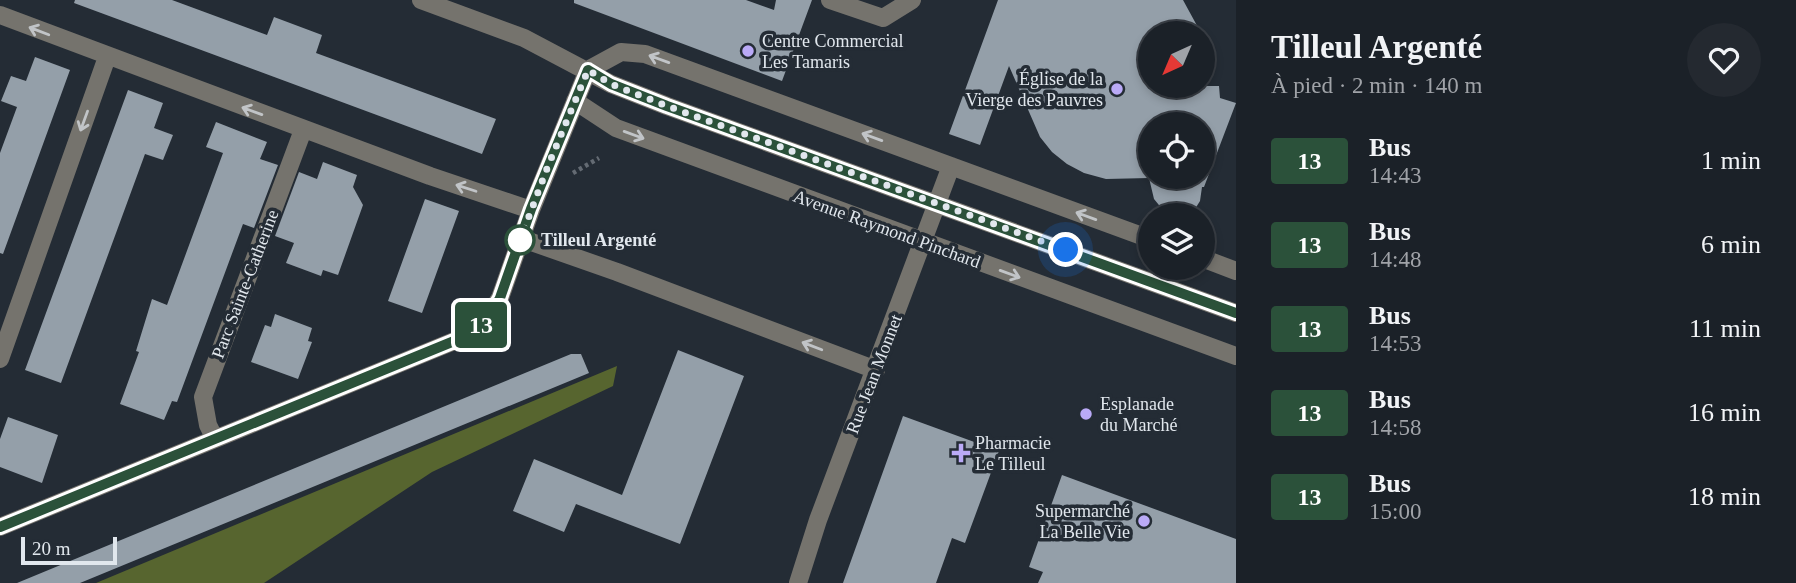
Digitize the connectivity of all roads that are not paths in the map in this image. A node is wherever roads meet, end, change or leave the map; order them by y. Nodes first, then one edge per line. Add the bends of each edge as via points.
1 (421, 0) edge
2 (830, 0) edge
3 (912, 0) edge
4 (0, 15) edge
5 (107, 57) junction
6 (588, 70) junction
7 (575, 101) junction
8 (303, 130) junction
9 (951, 166) junction
10 (937, 203) junction
11 (531, 209) junction
12 (1138, 235) edge
13 (520, 238) junction
14 (923, 243) junction
15 (1215, 263) edge
16 (1236, 271) edge
17 (1236, 313) edge
18 (1236, 356) edge
19 (0, 359) edge
20 (876, 370) junction
21 (215, 439) junction
22 (0, 527) edge
23 (798, 583) edge

1 - 6 street via 524,38
2 - 3 street via 883,18
5 -> 4 street
8 -> 5 street
5 -> 19 street
6 - 7 street
9 -> 6 street via 645,54 621,52
6 - 10 street via 667,106
7 - 11 street
7 -> 14 street, Avenue Raymond Pinchard via 616,128
11 -> 8 street
8 - 21 street, Parc Sainte-Catherine via 203,397
9 - 10 street, Rue Jean Monnet
12 -> 9 street
10 - 14 street, Rue Jean Monnet
10 - 17 street
11 - 13 street
20 -> 13 street
13 - 21 street via 500,298 485,323 464,337
14 -> 18 street, Avenue Raymond Pinchard
14 - 20 street, Rue Jean Monnet
15 - 16 street
20 - 23 street, Rue Jean Monnet
21 - 22 street

